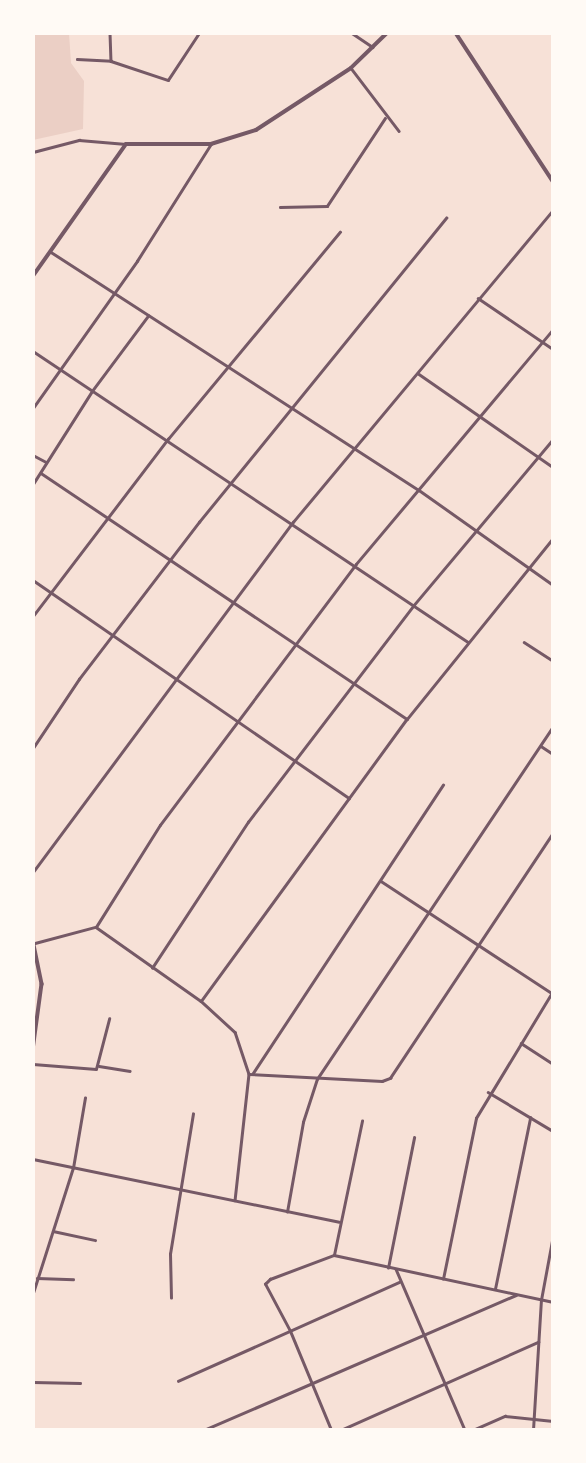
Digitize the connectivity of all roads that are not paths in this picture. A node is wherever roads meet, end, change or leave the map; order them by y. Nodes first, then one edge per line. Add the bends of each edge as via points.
1 (110, 33) edge
2 (199, 33) edge
3 (352, 33) edge
4 (387, 33) edge
5 (456, 33) edge
6 (374, 47) junction
7 (77, 59) dead end
8 (111, 61) junction
9 (351, 68) junction
10 (386, 118) junction
11 (399, 131) dead end
12 (126, 144) junction
13 (211, 144) junction
14 (33, 152) edge
15 (553, 181) edge
16 (279, 207) dead end
17 (553, 210) edge
18 (446, 218) dead end
19 (340, 232) dead end
20 (51, 252) junction
21 (33, 276) edge
22 (115, 292) junction
23 (478, 298) junction
24 (149, 315) junction
25 (553, 329) edge
26 (542, 341) junction
27 (553, 349) edge
28 (33, 351) edge
29 (229, 366) junction
30 (58, 368) junction
31 (419, 374) junction
32 (92, 391) junction
33 (33, 408) edge
34 (292, 408) junction
35 (479, 416) junction
36 (169, 439) junction
37 (553, 439) edge
38 (357, 449) junction
39 (33, 455) edge
40 (539, 457) junction
41 (46, 462) junction
42 (553, 467) edge
43 (41, 473) junction
44 (33, 484) edge
45 (230, 484) junction
46 (419, 490) junction
47 (111, 517) junction
48 (293, 523) junction
49 (478, 532) junction
50 (553, 538) edge
51 (172, 559) junction
52 (356, 564) junction
53 (527, 568) junction
54 (33, 580) edge
55 (553, 585) edge
56 (50, 592) junction
57 (235, 601) junction
58 (412, 606) junction
59 (33, 616) edge
60 (113, 635) junction
61 (468, 642) junction
62 (524, 642) dead end
63 (297, 643) junction
64 (553, 661) edge
65 (174, 679) junction
66 (355, 681) junction
67 (407, 719) junction
68 (238, 720) junction
69 (553, 727) edge
70 (541, 746) junction
71 (33, 748) edge
72 (553, 754) edge
73 (296, 762) junction
74 (443, 785) dead end
75 (349, 798) junction
76 (553, 833) edge
77 (33, 872) edge
78 (381, 881) junction
79 (431, 911) junction
80 (96, 926) junction
81 (34, 942) edge
82 (478, 945) junction
83 (152, 968) junction
84 (552, 993) edge
85 (201, 1001) junction
86 (109, 1019) dead end
87 (521, 1043) junction
88 (33, 1051) edge
89 (553, 1063) edge
90 (33, 1064) edge
91 (98, 1067) junction
92 (130, 1071) dead end
93 (251, 1074) junction
94 (317, 1079) junction
95 (488, 1092) junction
96 (85, 1098) dead end
97 (193, 1115) dead end
98 (530, 1118) junction
99 (362, 1121) dead end
100 (553, 1131) edge
101 (414, 1138) dead end
102 (33, 1159) edge
103 (73, 1168) junction
104 (182, 1191) junction
105 (235, 1200) junction
106 (287, 1212) junction
107 (339, 1222) junction
108 (53, 1231) junction
109 (553, 1235) edge
110 (94, 1240) dead end
111 (334, 1255) junction
112 (388, 1268) junction
113 (396, 1269) junction
114 (37, 1278) junction
115 (73, 1279) dead end
116 (443, 1279) junction
117 (399, 1282) junction
118 (495, 1289) junction
119 (33, 1293) edge
120 (516, 1294) junction
121 (171, 1298) dead end
122 (541, 1300) junction
123 (553, 1303) edge
124 (290, 1331) junction
125 (424, 1332) junction
126 (538, 1342) junction
127 (178, 1381) dead end
128 (33, 1382) edge
129 (445, 1382) junction
130 (79, 1383) dead end
131 (311, 1384) junction
132 (534, 1419) junction
133 (553, 1421) edge
134 (204, 1430) edge
135 (331, 1430) edge
136 (341, 1430) edge
137 (465, 1430) edge
138 (473, 1430) edge
139 (533, 1430) edge

1 - 8 street
2 - 8 street via 168,80
3 - 6 street
4 - 6 street
5 - 15 street
6 - 9 street
7 - 8 street
9 - 10 street
9 - 13 street via 256,130
10 - 11 street
10 - 16 street via 327,206
12 - 13 street
12 - 14 street via 79,140
12 - 20 street
13 - 22 street
17 - 23 street
18 - 34 street
19 - 29 street
20 - 21 street
20 - 22 street
22 - 24 street
22 - 30 street
23 - 26 street
23 - 31 street
24 - 29 street
24 - 32 street
25 - 26 street
26 - 27 street
26 - 35 street
28 - 30 street
29 - 34 street
29 - 36 street
30 - 32 street
30 - 33 street
31 - 35 street
31 - 38 street
32 - 36 street
32 - 41 street
34 - 38 street
34 - 45 street
35 - 40 street
35 - 46 street
36 - 45 street
36 - 47 street
37 - 40 street
38 - 46 street
38 - 48 street
39 - 41 street
40 - 42 street
40 - 49 street
41 - 43 street
43 - 44 street
43 - 47 street
45 - 48 street
45 - 51 street
46 - 49 street
46 - 52 street
47 - 51 street
47 - 56 street
48 - 52 street
48 - 57 street
49 - 53 street
49 - 58 street
50 - 53 street
51 - 57 street
51 - 60 street
52 - 58 street
52 - 63 street
53 - 55 street
53 - 61 street
54 - 56 street
56 - 59 street
56 - 60 street
57 - 63 street
57 - 65 street
58 - 61 street
58 - 66 street
60 - 65 street
60 - 71 street
61 - 67 street
62 - 64 street
63 - 66 street
63 - 68 street
65 - 68 street
65 - 77 street
66 - 67 street
66 - 73 street
67 - 75 street
68 - 73 street
68 - 80 street via 160,825
69 - 70 street
70 - 72 street
70 - 79 street
73 - 75 street
73 - 83 street via 230,847
74 - 78 street
75 - 85 street
76 - 82 street
78 - 79 street
78 - 93 street
79 - 82 street
79 - 94 street
80 - 81 street
80 - 83 street
81 - 88 street via 42,985
82 - 84 street
82 - 94 street via 393,1074 382,1081
83 - 85 street
84 - 87 street
85 - 93 street via 235,1032
86 - 91 street
87 - 89 street
87 - 95 street
90 - 91 street
91 - 92 street
93 - 94 street
93 - 105 street
94 - 106 street via 303,1122
95 - 98 street
95 - 116 street via 470,1137
96 - 103 street
97 - 104 street
98 - 100 street
98 - 118 street
99 - 107 street
101 - 112 street
102 - 103 street
103 - 104 street
103 - 108 street
104 - 105 street
104 - 121 street via 170,1254
105 - 106 street
106 - 107 street
107 - 111 street
108 - 110 street
108 - 114 street
109 - 122 street
111 - 112 street
111 - 124 street via 266,1282
112 - 113 street
113 - 116 street
113 - 117 street
114 - 115 street
114 - 119 street
116 - 118 street
117 - 124 street
117 - 125 street
118 - 120 street
120 - 122 street
120 - 125 street
122 - 123 street
122 - 126 street
124 - 127 street
124 - 131 street
125 - 129 street
125 - 131 street
126 - 129 street
126 - 132 street
128 - 130 street
129 - 136 street
129 - 137 street
131 - 134 street
131 - 135 street
132 - 133 street
132 - 138 street via 505,1416
132 - 139 street

